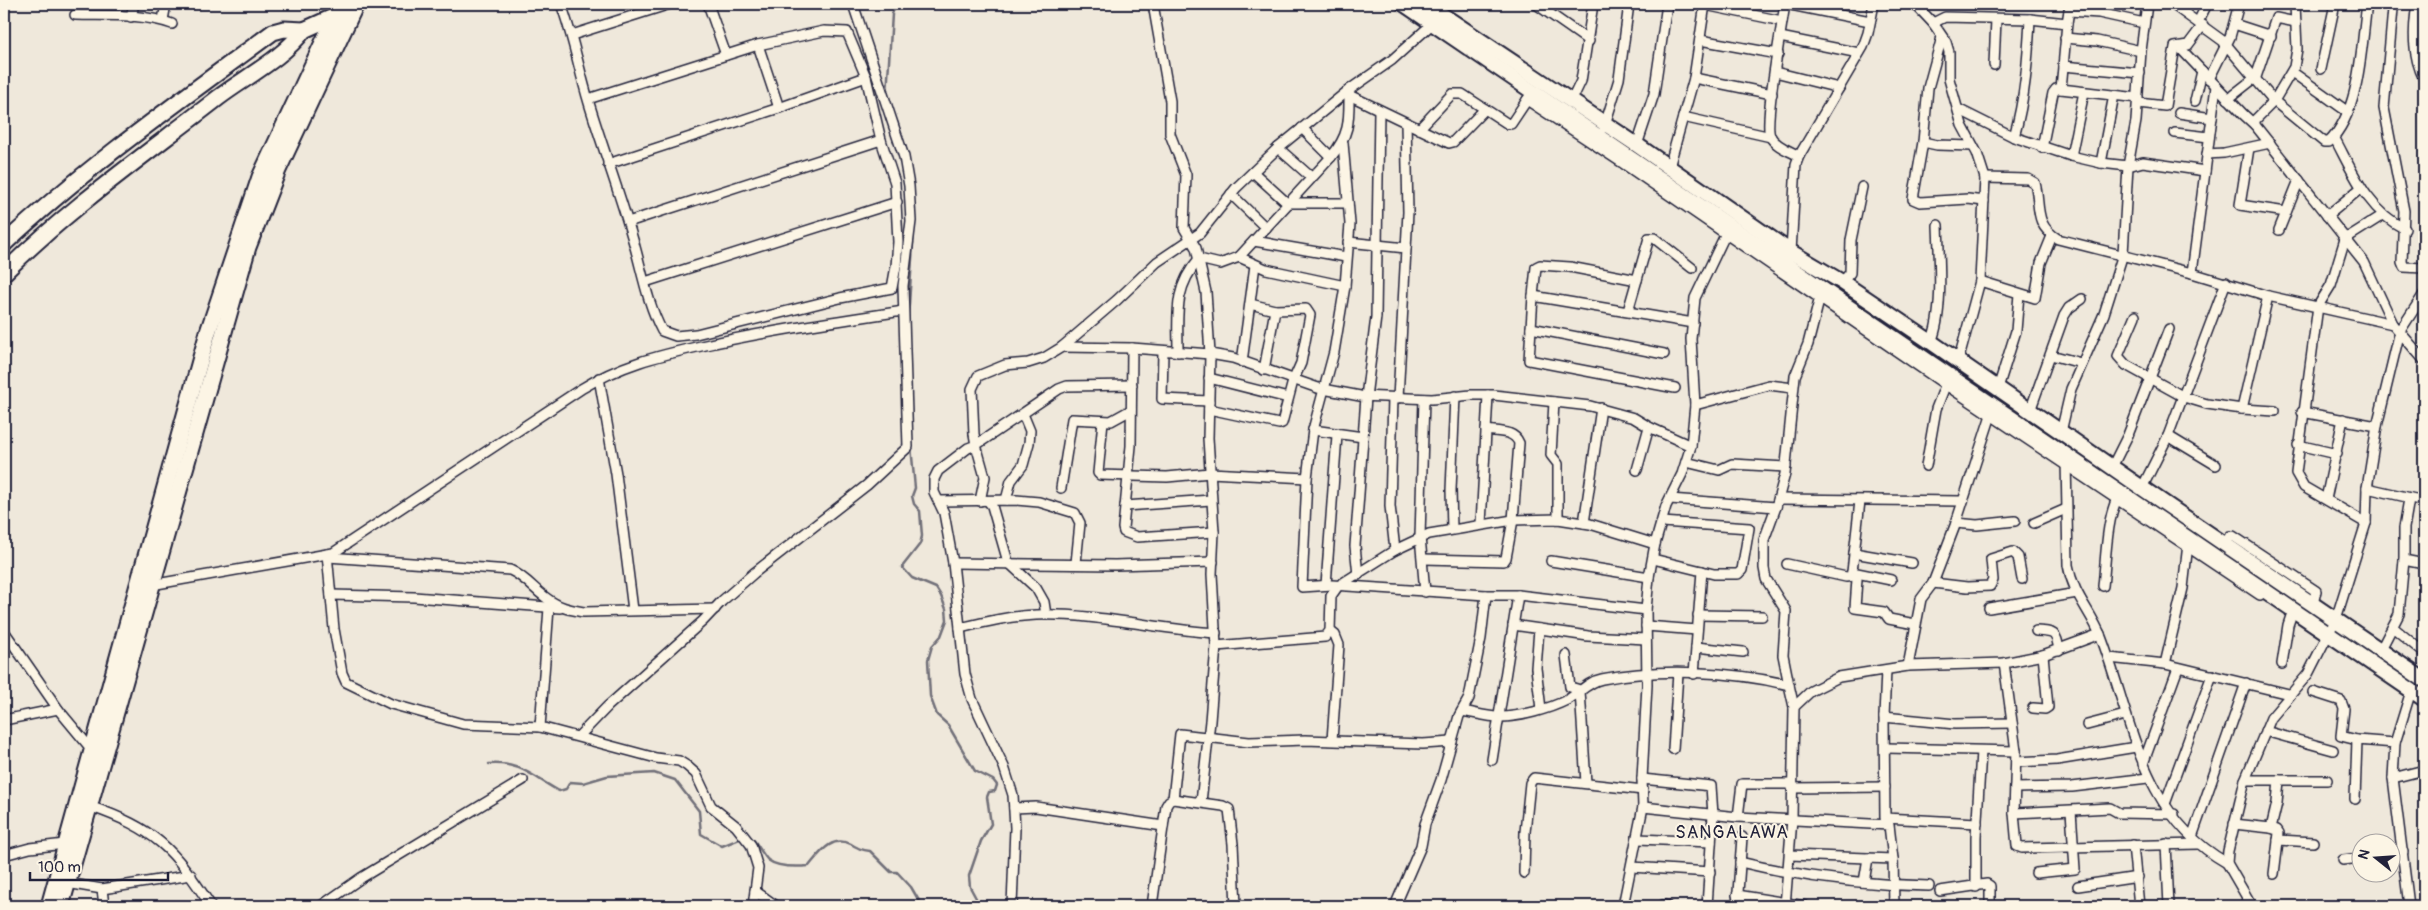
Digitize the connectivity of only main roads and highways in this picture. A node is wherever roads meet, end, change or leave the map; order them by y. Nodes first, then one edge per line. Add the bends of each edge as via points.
1 (341, 4) edge
2 (356, 4) edge
3 (1404, 4) edge
4 (1428, 4) edge
5 (340, 18) junction
6 (304, 30) junction
7 (1603, 131) junction
8 (4, 244) edge
9 (4, 273) edge
10 (2424, 680) edge
11 (2424, 699) edge
12 (49, 906) edge
13 (61, 906) edge

1 - 5 main road
2 - 5 main road
3 - 7 main road via 1530,96
4 - 7 main road via 1571,102
5 - 6 main road
5 - 12 main road via 260,177 208,332
5 - 13 main road via 259,215 150,585
6 - 8 main road via 273,32 133,135 32,217
6 - 9 main road via 292,46 234,86 84,202
7 - 10 main road via 1637,144 2224,544 2284,577 2313,604
7 - 11 main road via 1753,248 2410,693

